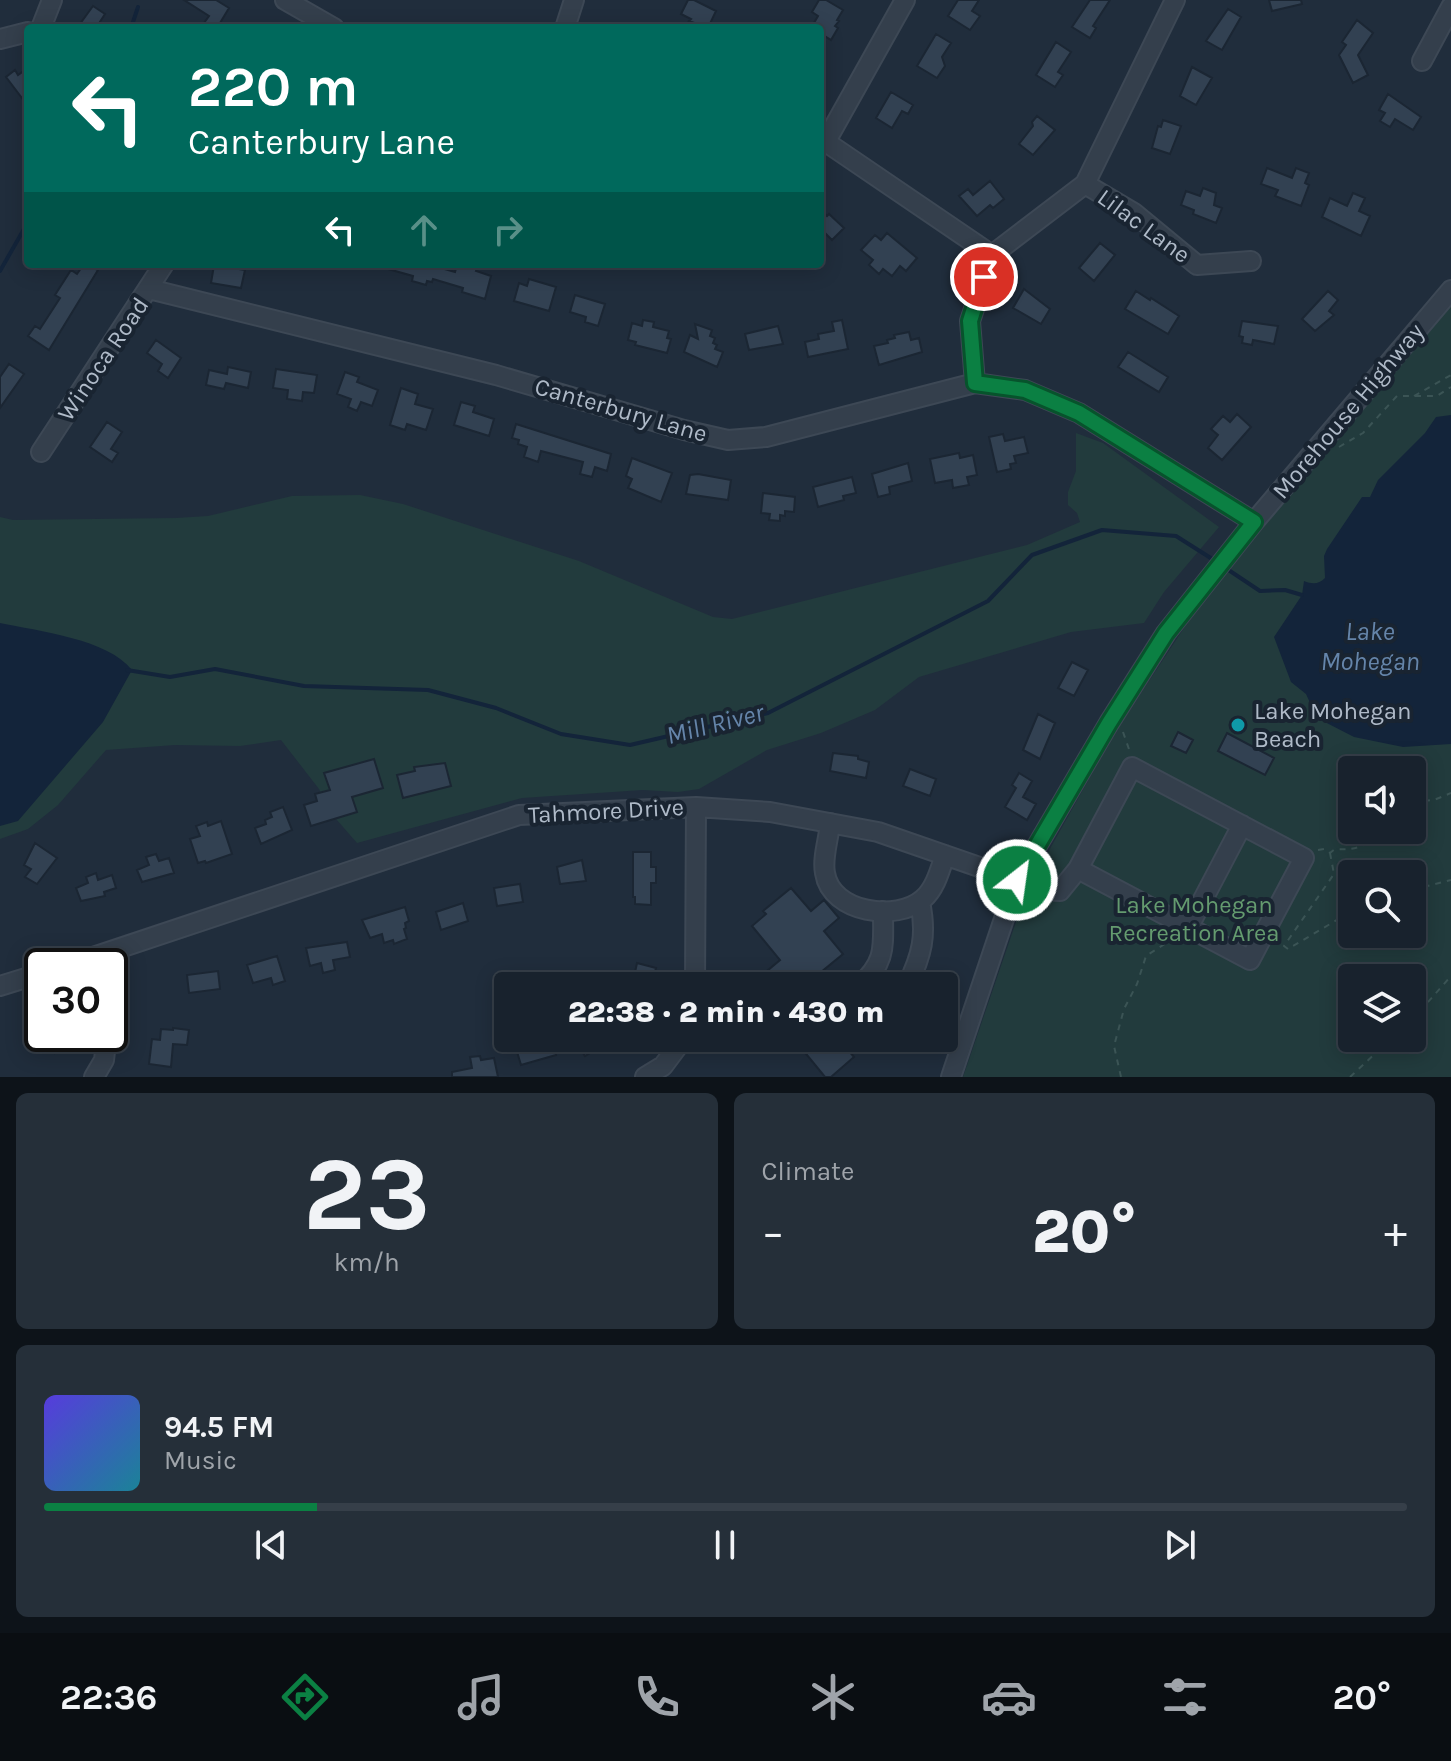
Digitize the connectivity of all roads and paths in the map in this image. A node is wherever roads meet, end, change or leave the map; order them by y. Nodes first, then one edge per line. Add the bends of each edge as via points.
1 (52, 0) edge
2 (285, 0) edge
3 (574, 0) edge
4 (905, 0) edge
5 (1175, 0) edge
6 (1451, 7) edge
7 (305, 22) edge
8 (43, 24) edge
9 (566, 24) edge
10 (24, 33) edge
11 (0, 39) edge
12 (1422, 61) dead end
13 (824, 138) edge
14 (824, 141) edge
15 (1085, 184) junction
16 (992, 255) junction
17 (1251, 261) dead end
18 (162, 268) edge
19 (149, 289) junction
20 (1451, 290) edge
21 (1451, 375) edge
22 (975, 383) junction
23 (1451, 387) edge
24 (1410, 398) junction
25 (1339, 447) dead end
26 (41, 452) dead end
27 (1254, 522) junction
28 (1451, 793) edge
29 (1426, 801) edge
30 (696, 807) junction
31 (830, 823) junction
32 (1242, 825) junction
33 (1366, 844) edge
34 (945, 855) junction
35 (1078, 869) junction
36 (1017, 880) junction
37 (1451, 880) edge
38 (1426, 886) edge
39 (920, 902) junction
40 (883, 911) junction
41 (1338, 919) edge
42 (1188, 928) junction
43 (128, 949) edge
44 (695, 972) edge
45 (874, 972) edge
46 (913, 972) edge
47 (1451, 976) edge
48 (24, 979) edge
49 (0, 986) edge
50 (1426, 1004) edge
51 (105, 1052) edge
52 (674, 1052) edge
53 (1377, 1052) edge
54 (94, 1077) edge
55 (645, 1077) edge
56 (951, 1077) edge
57 (1121, 1077) edge
58 (1350, 1077) edge

1 - 8 street
2 - 7 street
3 - 9 street
4 - 13 street
5 - 15 street
6 - 12 street
10 - 11 street
14 - 16 street
15 - 16 street
15 - 17 street, Lilac Lane via 1134,213 1197,265
16 - 22 street via 970,321
18 - 19 street, Winoca Road
19 - 22 street, Canterbury Lane via 496,375 728,440 766,437
19 - 26 street, Winoca Road
20 - 27 street, Morehouse Highway
21 - 24 path
22 - 27 street, Canterbury Lane via 1025,390 1079,413
23 - 24 path via 1437,396
24 - 25 path via 1397,396 1363,433
27 - 36 street, Morehouse Highway via 1166,633
28 - 29 path
30 - 31 street, Tahmore Drive
30 - 43 street, Tahmore Drive via 519,815
30 - 44 street
31 - 34 street, Tahmore Drive via 878,832
31 - 40 street via 824,872 830,885 858,908
32 - 35 street via 1132,767
32 - 42 street
32 - 42 street via 1304,858 1250,960
33 - 41 path via 1330,853 1334,874 1284,946 1288,949
34 - 36 street, Tahmore Drive
34 - 39 street
35 - 36 street, Tahmore Drive via 1060,891 1036,890
35 - 42 street
36 - 56 street, Morehouse Highway
37 - 38 path
39 - 40 street
39 - 46 street via 925,927
40 - 45 street via 883,954
42 - 57 path via 1146,956 1114,1046
47 - 50 path
48 - 49 street
51 - 54 street
52 - 55 street
53 - 58 path

